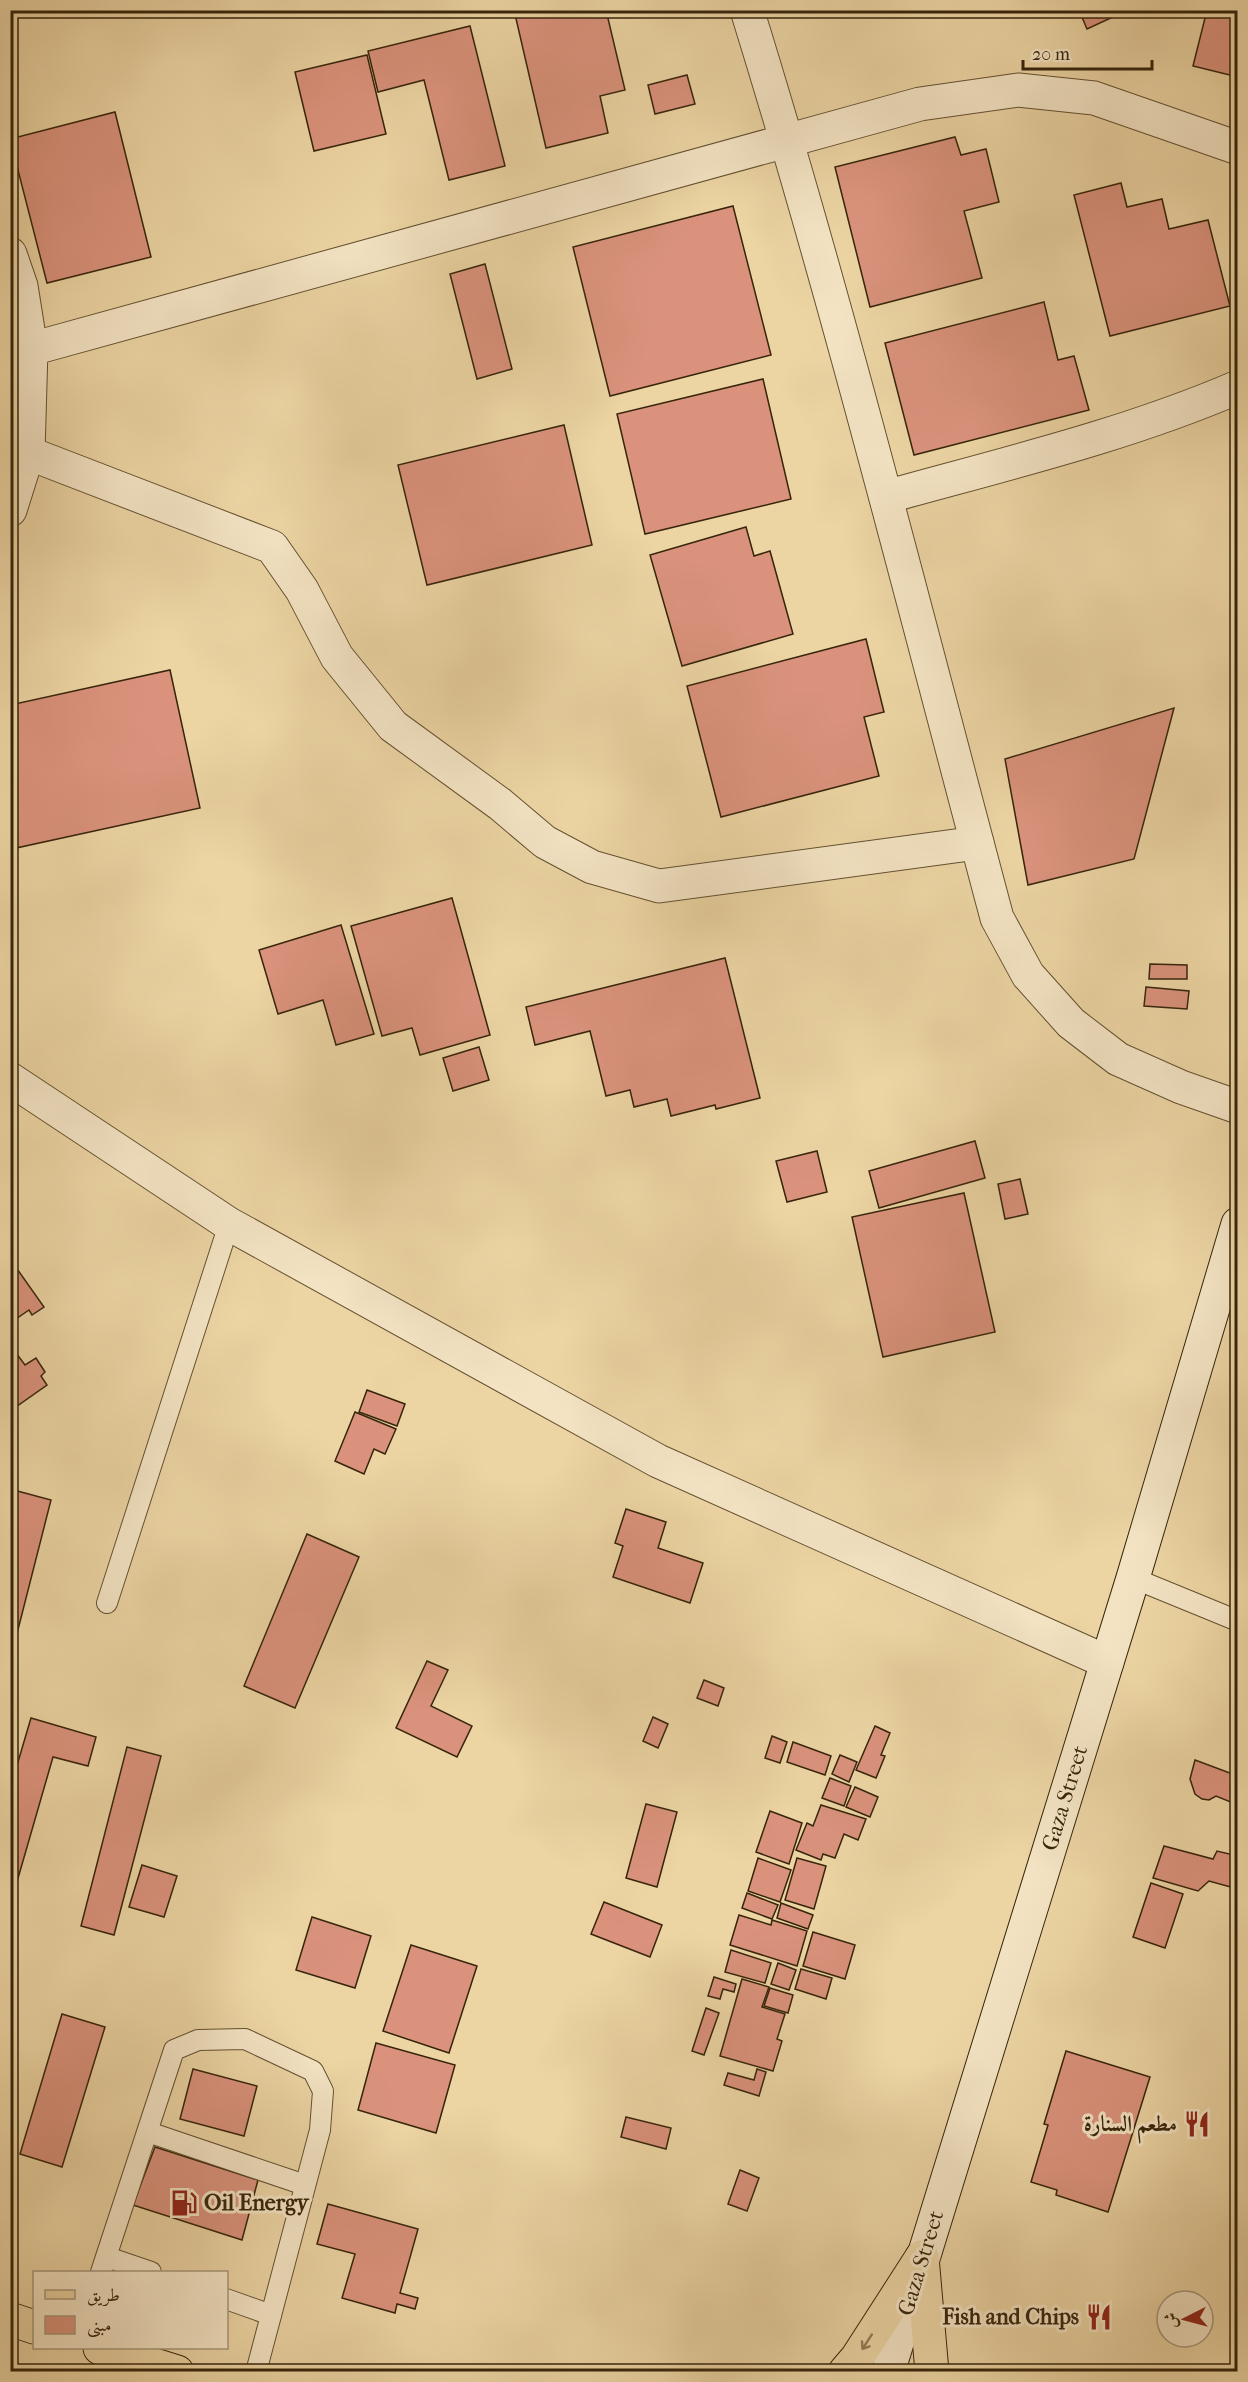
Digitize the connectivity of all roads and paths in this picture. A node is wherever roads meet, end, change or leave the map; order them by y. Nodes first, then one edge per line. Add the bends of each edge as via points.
1 (747, 10) edge
2 (787, 140) junction
3 (1238, 148) edge
4 (10, 254) edge
5 (31, 349) junction
6 (1238, 387) edge
7 (28, 453) junction
8 (886, 497) junction
9 (10, 510) edge
10 (976, 843) junction
11 (10, 1079) edge
12 (1238, 1107) edge
13 (230, 1224) junction
14 (1238, 1224) edge
15 (1133, 1578) junction
16 (107, 1603) dead end
17 (1238, 1621) edge
18 (1107, 1662) junction
19 (148, 2132) junction
20 (305, 2184) junction
21 (922, 2257) junction
22 (104, 2265) edge
23 (144, 2271) edge
24 (228, 2300) edge
25 (271, 2315) junction
26 (10, 2319) edge
27 (33, 2327) edge
28 (103, 2349) edge
29 (177, 2372) edge
30 (256, 2372) edge
31 (844, 2372) edge
32 (888, 2372) edge
33 (932, 2372) edge

1 - 2 street
2 - 3 street via 920,104 1018,90 1094,98
2 - 5 street
2 - 8 street
4 - 5 street via 21,286
5 - 7 street
6 - 8 street via 1187,409 1086,442
7 - 9 street
7 - 10 street via 272,547 303,590 338,657 393,726 545,842 592,867 659,886
8 - 10 street
10 - 12 street via 997,918 1028,975 1071,1023 1118,1059
11 - 13 street
13 - 16 lane
13 - 18 street via 658,1461
14 - 15 street, Gaza Street
15 - 17 lane
15 - 18 street, Gaza Street
18 - 21 street, Gaza Street
19 - 20 lane
19 - 20 lane via 174,2050 198,2040 245,2039 314,2071 323,2091 320,2130
19 - 22 lane
20 - 25 lane
21 -> 31 main road
21 - 32 street, Gaza Street
21 - 33 main road
22 - 23 lane
24 - 25 lane
25 - 30 lane
26 - 27 main road
28 - 29 main road

